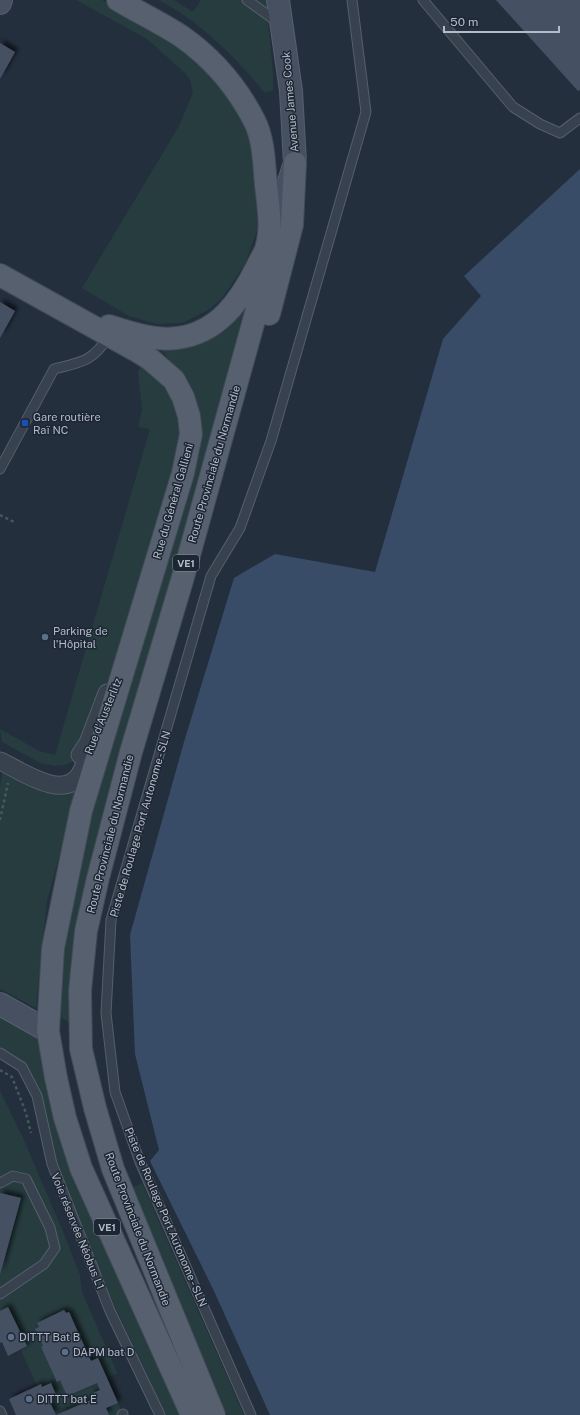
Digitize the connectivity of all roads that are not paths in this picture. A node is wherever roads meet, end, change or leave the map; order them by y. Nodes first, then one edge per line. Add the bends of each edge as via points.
1 (2, 0) edge
2 (118, 0) edge
3 (247, 0) edge
4 (278, 0) edge
5 (352, 0) edge
6 (423, 0) edge
7 (0, 3) edge
8 (281, 25) junction
9 (580, 118) edge
10 (295, 163) junction
11 (270, 222) junction
12 (267, 246) junction
13 (0, 274) edge
14 (76, 315) junction
15 (109, 336) junction
16 (0, 469) edge
17 (182, 577) junction
18 (124, 666) junction
19 (0, 752) edge
20 (0, 761) edge
21 (0, 995) edge
22 (0, 1004) edge
23 (48, 1026) junction
24 (0, 1053) edge
25 (113, 1170) junction
26 (0, 1183) edge
27 (0, 1294) edge
28 (0, 1411) edge
29 (2, 1415) edge
30 (160, 1415) edge
31 (192, 1415) edge
32 (214, 1415) edge
33 (252, 1415) edge

1 - 7 main road
2 - 11 main road, Rue du Général Gallieni via 180,36 203,55 236,90 255,121 263,151
3 - 8 lane
4 - 8 main road, Avenue James Cook
5 - 33 lane, Piste de Roulage Port Autonome - SLN via 366,112 272,441 240,528 211,576 111,920 106,1013 115,1092 138,1155
6 - 9 lane via 513,108 560,133
8 - 10 main road, Avenue James Cook via 291,91
10 - 11 main road, Avenue James Cook via 283,200
10 - 17 main road via 292,225 263,339 230,454
11 - 12 main road, Rue du Général Gallieni
12 - 14 main road, Rue du Général Gallieni via 247,287 228,313 212,326 194,334 176,338 153,338
12 - 17 main road, Route Provinciale du Normandie / VE1 via 256,313
13 - 14 main road, Rue du Général Gallieni
14 - 15 main road, Rue du Général Gallieni / VE1
15 - 16 lane via 100,349 85,362 54,369
15 - 18 main road, Rue du Général Gallieni / VE1 via 150,359 174,380 189,416 191,434 183,473
17 - 25 main road, Route Provinciale du Normandie / VE1 via 131,752 86,931 80,991 80,1049
18 - 19 street, Rue d'Austerlitz via 109,686 88,743 73,768 61,774 44,773
18 - 20 street, Rue d'Austerlitz via 111,690 80,775 70,783 54,786
18 - 23 main road, Route Provinciale du Normandie / VE1 via 81,811 53,948
21 - 23 main road
22 - 23 main road
23 - 25 main road via 62,1034 90,1147
23 - 31 main road, Route Provinciale du Normandie / VE1 via 56,1078 81,1168
24 - 30 lane, Voie réservée Néobus L1 via 22,1067 38,1096 52,1164 110,1310
25 - 32 main road, Route Provinciale du Normandie / VE1
26 - 27 lane via 13,1176 26,1179 50,1228 55,1248 44,1264
28 - 29 lane

